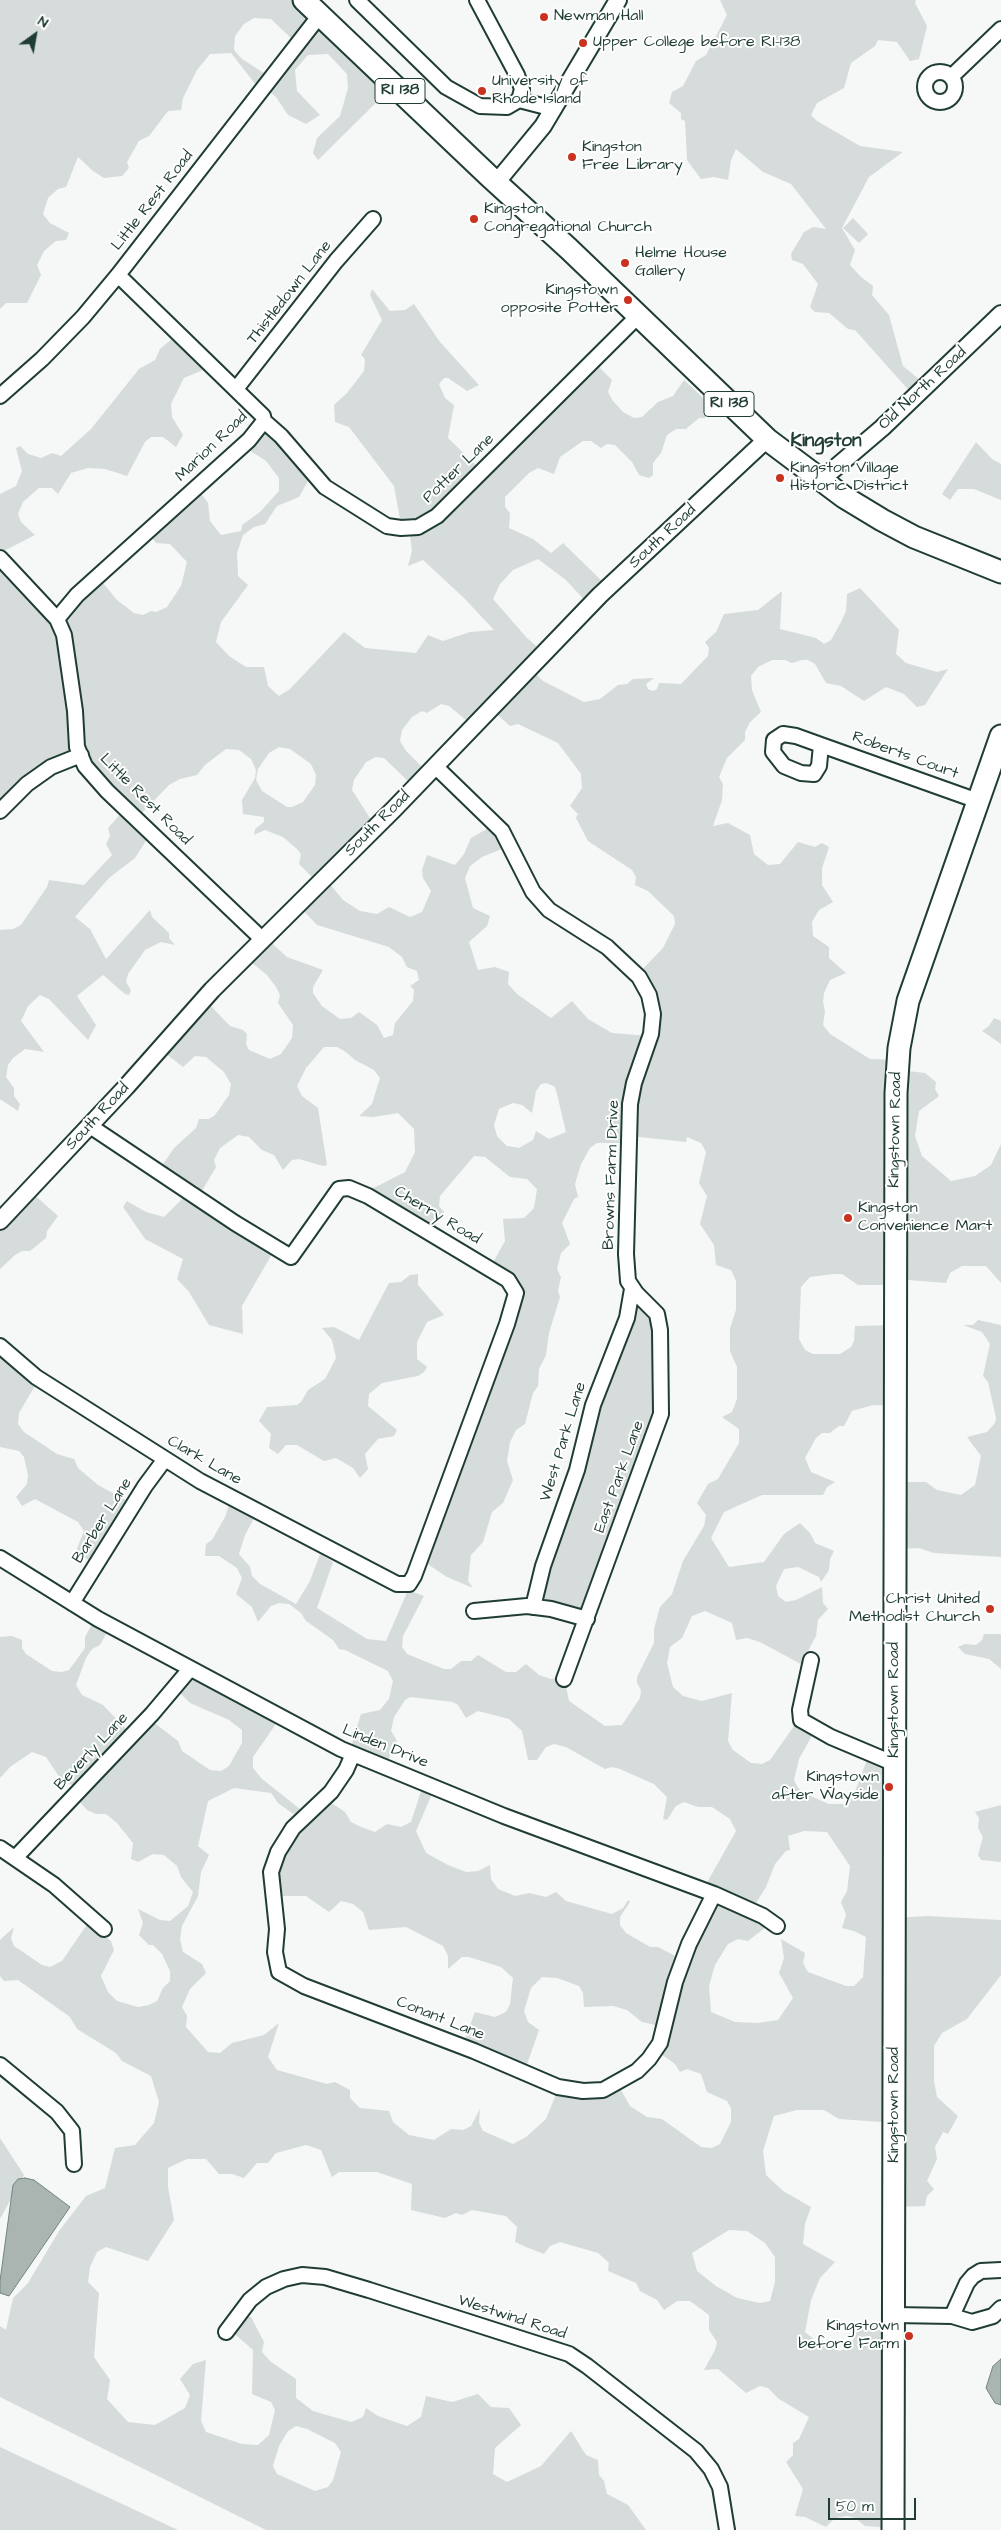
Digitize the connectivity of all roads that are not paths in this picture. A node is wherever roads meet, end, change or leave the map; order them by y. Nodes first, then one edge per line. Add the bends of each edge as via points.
1 (304, 0) edge
2 (356, 0) edge
3 (477, 0) edge
4 (618, 0) edge
5 (320, 15) junction
6 (1001, 29) edge
7 (951, 77) dead end
8 (520, 100) junction
9 (554, 109) junction
10 (496, 183) junction
11 (372, 219) dead end
12 (118, 275) junction
13 (1001, 314) edge
14 (638, 316) junction
15 (236, 389) junction
16 (0, 396) edge
17 (264, 421) junction
18 (767, 439) junction
19 (821, 480) junction
20 (0, 558) edge
21 (1001, 572) edge
22 (57, 619) junction
23 (1001, 736) edge
24 (821, 745) dead end
25 (81, 755) junction
26 (435, 766) junction
27 (978, 801) junction
28 (0, 811) edge
29 (262, 939) junction
30 (90, 1126) junction
31 (0, 1221) edge
32 (632, 1288) junction
33 (0, 1346) edge
34 (165, 1459) junction
35 (0, 1558) edge
36 (404, 1584) joint
37 (72, 1603) junction
38 (533, 1607) junction
39 (474, 1611) dead end
40 (587, 1620) junction
41 (811, 1660) dead end
42 (190, 1669) junction
43 (564, 1679) dead end
44 (353, 1754) junction
45 (895, 1764) junction
46 (0, 1848) edge
47 (16, 1857) junction
48 (714, 1894) junction
49 (777, 1926) dead end
50 (104, 1929) dead end
51 (0, 2065) edge
52 (74, 2164) dead end
53 (1001, 2270) edge
54 (1001, 2308) edge
55 (894, 2315) junction
56 (952, 2316) junction
57 (226, 2332) dead end
58 (727, 2530) edge
59 (893, 2530) edge

1 - 5 main road, RI 138
2 - 8 street via 446,87 464,98 491,108 507,108
3 - 8 street via 517,76 522,89
4 - 9 street
5 - 10 main road, RI 138
5 - 12 street, Little Rest Road
6 - 7 street
8 - 9 street
9 - 10 street
10 - 14 main road, RI 138
11 - 15 street, Thistledown Lane
12 - 15 street, Marion Road
12 - 16 street, Little Rest Road via 83,317
13 - 19 street, Old North Road via 882,428
14 - 17 street, Potter Lane via 437,516 418,527 387,526 325,487
14 - 18 main road, RI 138
15 - 17 street, Marion Road via 263,416
17 - 22 street, Marion Road via 249,440 77,595
18 - 19 main road, RI 138
18 - 26 street, South Road via 600,595
19 - 21 main road, RI 138 via 914,537
20 - 22 street, Little Rest Road
22 - 25 street, Little Rest Road via 64,635 77,747
23 - 27 main road, Kingstown Road
24 - 27 street, Roberts Court
25 - 28 street via 51,767 27,784
25 - 29 street, Little Rest Road via 85,766 107,791
26 - 29 street, South Road
26 - 32 street, Browns Farm Drive via 502,831 532,892 549,910 608,947 639,977 649,995 653,1014 651,1034 630,1104 626,1254 628,1281
27 - 45 main road, Kingstown Road via 908,1001 899,1048 895,1177
29 - 30 street, South Road
30 - 31 street, South Road
30 - 36 street, Cherry Road via 235,1224 291,1257 338,1189 349,1188 368,1196 508,1280 516,1293 507,1324 414,1576 409,1584
32 - 38 street, West Park Lane via 626,1318 593,1405 577,1470 543,1566
32 - 40 street, East Park Lane via 657,1314 660,1330 660,1414
33 - 34 street, Clark Lane via 36,1377
34 - 36 street, Clark Lane via 200,1481 397,1584
34 - 37 street, Barber Lane
35 - 37 street, Linden Drive
37 - 42 street, Linden Drive
38 - 39 street
38 - 40 street
40 - 43 street, East Park Lane
41 - 45 street via 800,1710 801,1720 831,1737
42 - 44 street, Linden Drive
42 - 47 street, Beverly Lane via 152,1714
44 - 48 street, Linden Drive via 504,1816
44 - 48 street, Conant Lane via 331,1792 292,1828 271,1872 279,1972 304,1986 558,2086 583,2091 604,2090 637,2071 649,2059 660,2043 674,1982
45 - 55 main road, Kingstown Road
46 - 47 street
47 - 50 street
48 - 49 street, Linden Drive via 763,1916
51 - 52 street via 57,2112 72,2131
53 - 56 street via 981,2271 973,2276
54 - 56 street via 993,2316 978,2321
55 - 56 street
55 - 59 main road, Kingstown Road
57 - 58 street, Westwind Road via 250,2300 266,2287 302,2275 362,2288 569,2354 696,2451 720,2487

